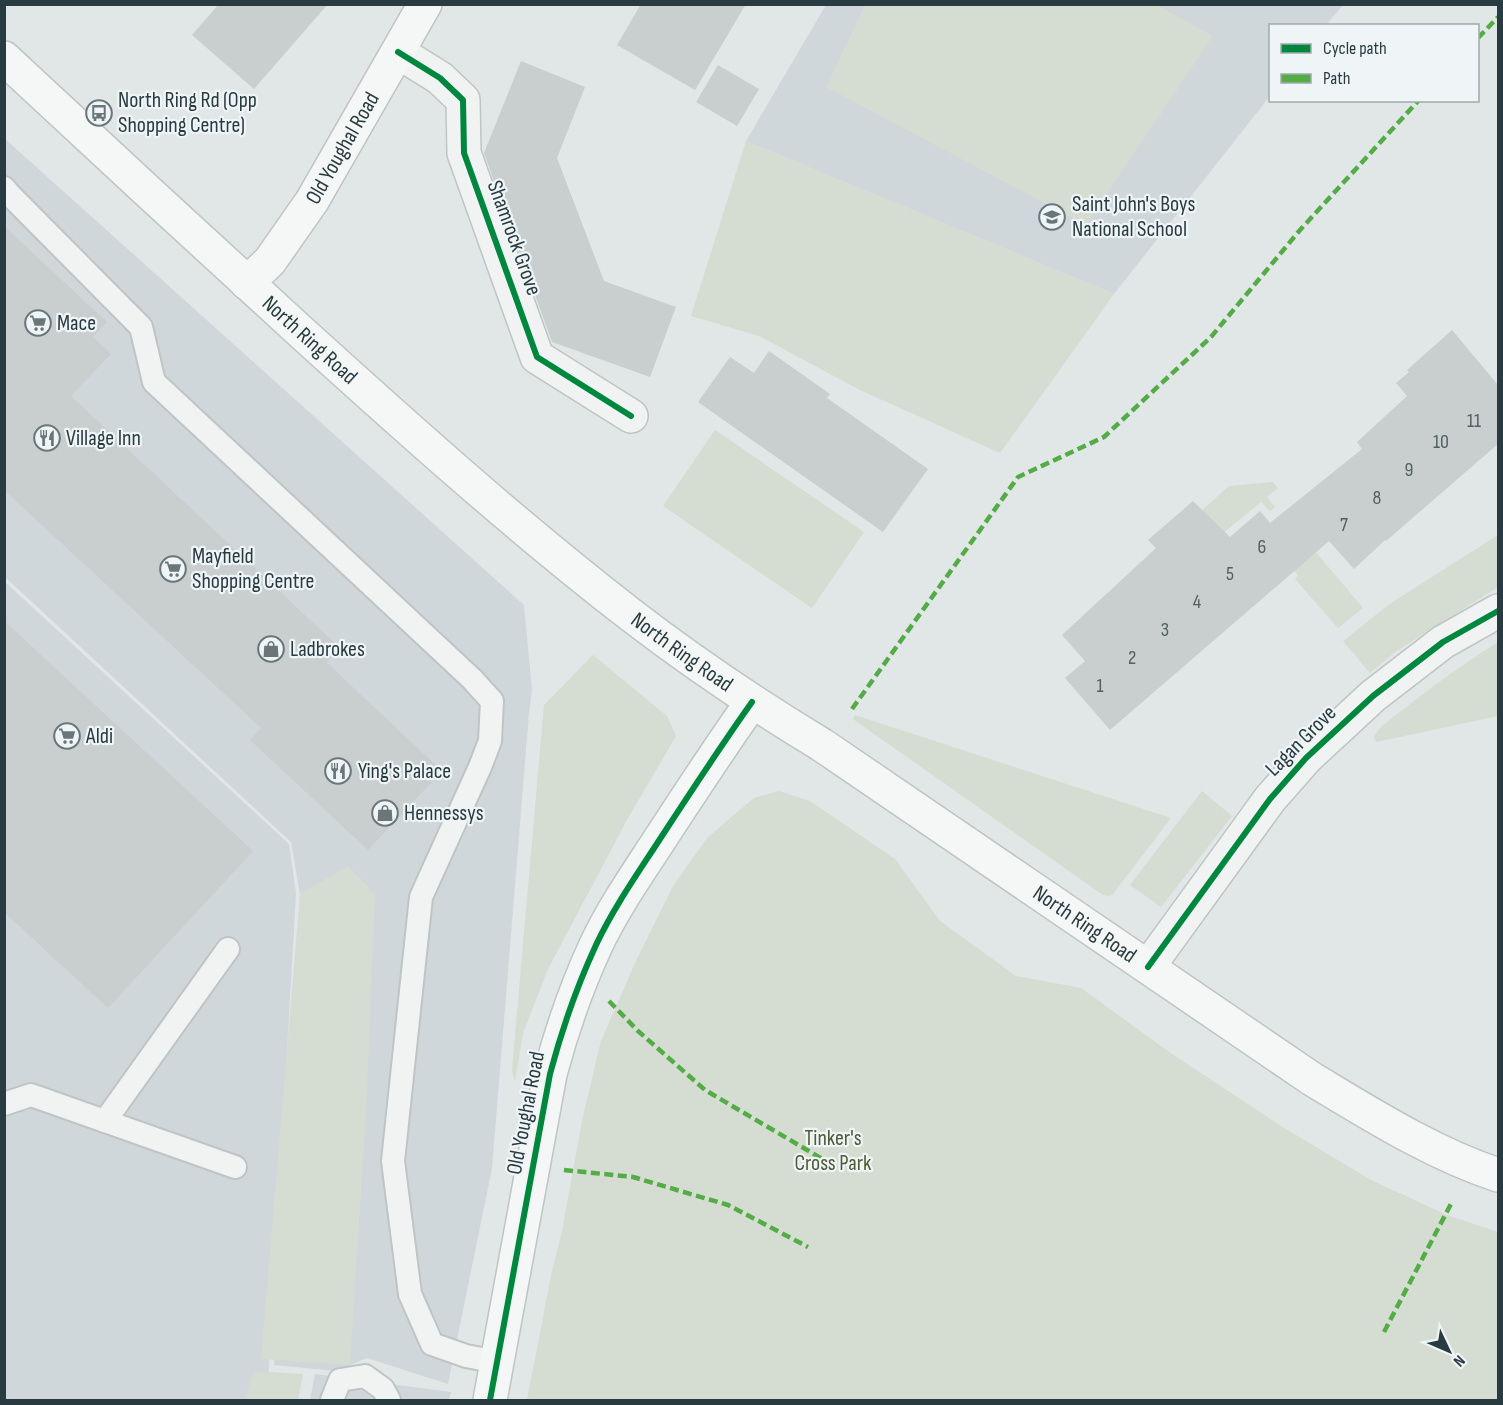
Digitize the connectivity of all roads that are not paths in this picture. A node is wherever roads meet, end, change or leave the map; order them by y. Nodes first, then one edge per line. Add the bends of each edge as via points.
1 (425, 4) edge
2 (398, 52) junction
3 (4, 58) edge
4 (4, 188) edge
5 (247, 283) junction
6 (631, 416) dead end
7 (1498, 611) edge
8 (752, 702) junction
9 (228, 949) dead end
10 (1148, 967) junction
11 (4, 1104) edge
12 (105, 1121) junction
13 (235, 1167) dead end
14 (1498, 1175) edge
15 (498, 1362) junction
16 (332, 1401) edge
17 (389, 1401) edge
18 (490, 1401) edge

1 - 2 main road, Old Youghal Road
2 - 5 main road, Old Youghal Road via 312,201 270,261
2 - 6 street, Shamrock Grove via 440,78 463,100 464,153 537,357
3 - 5 main road, North Ring Road
4 - 15 lane via 141,327 154,382 492,701 490,741 421,897 393,1161 410,1294 432,1344
5 - 8 main road, North Ring Road via 561,560
7 - 10 street, Lagan Grove via 1443,642 1382,689 1306,758 1256,818
8 - 10 main road, North Ring Road via 822,745
8 - 15 main road, Old Youghal Road via 625,892 576,991 550,1074
9 - 12 lane
10 - 14 main road, North Ring Road via 1312,1079 1395,1129
11 - 12 lane via 32,1095
12 - 13 lane
15 - 18 main road, Old Youghal Road
16 - 17 lane via 340,1380 364,1376 383,1389

